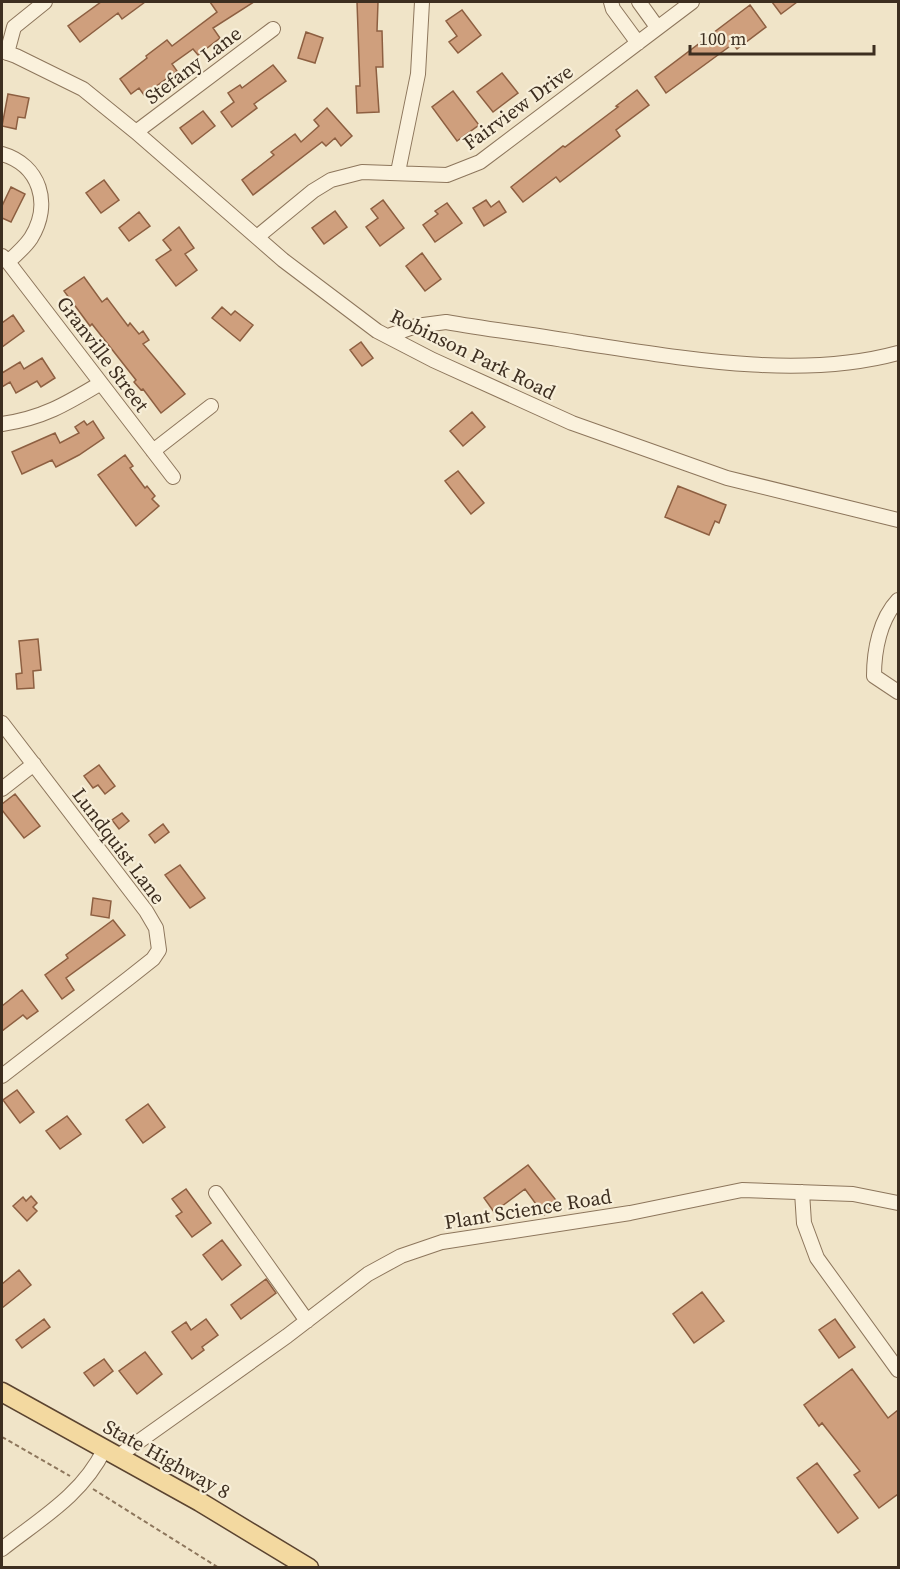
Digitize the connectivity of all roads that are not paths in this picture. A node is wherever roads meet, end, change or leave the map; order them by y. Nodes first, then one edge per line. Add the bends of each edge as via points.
1 (45, 2) edge
2 (422, 2) edge
3 (611, 2) edge
4 (639, 2) edge
5 (692, 2) edge
6 (657, 27) junction
7 (273, 29) dead end
8 (638, 43) junction
9 (4, 52) edge
10 (136, 132) junction
11 (2, 154) edge
12 (398, 172) junction
13 (257, 237) junction
14 (5, 259) edge
15 (388, 336) junction
16 (898, 353) edge
17 (101, 382) junction
18 (211, 406) dead end
19 (2, 424) edge
20 (153, 451) junction
21 (173, 477) dead end
22 (898, 519) edge
23 (898, 600) edge
24 (898, 692) edge
25 (2, 723) edge
26 (34, 764) junction
27 (2, 789) edge
28 (2, 1076) edge
29 (802, 1192) junction
30 (216, 1193) dead end
31 (898, 1203) edge
32 (307, 1321) junction
33 (898, 1370) edge
34 (2, 1392) edge
35 (110, 1453) junction
36 (2, 1548) edge
37 (309, 1568) edge

1 - 9 street via 14,27
2 - 12 street via 418,74
3 - 8 street
4 - 6 street
5 - 6 street, Fairview Drive
6 - 8 street, Fairview Drive
7 - 10 street, Stefany Lane
8 - 12 street, Fairview Drive via 480,162 447,175
9 - 10 street, Robinson Park Road via 83,89
10 - 13 street, Robinson Park Road
11 - 14 street via 20,161 34,176 42,206 32,236 21,251
12 - 13 street, Fairview Drive via 362,171 331,180
13 - 15 street, Robinson Park Road
14 - 17 street, Granville Street
15 - 16 street via 416,326 447,322 685,359 799,366 855,362
15 - 22 street, Robinson Park Road via 572,423 727,477
17 - 19 street via 48,413
17 - 20 street, Granville Street
18 - 20 street
20 - 21 street, Granville Street
23 - 24 street via 888,612 874,665 874,676
25 - 26 street, Lundquist Lane
26 - 27 street
26 - 28 street, Lundquist Lane via 146,911 156,928 159,950 153,959
29 - 31 street, Plant Science Road via 854,1194
29 - 32 street, Plant Science Road via 742,1190 630,1213 442,1242 401,1256 369,1274
29 - 33 street via 804,1223 817,1258
30 - 32 street
32 - 35 street, Plant Science Road
34 - 35 main road, State Highway 8
35 - 36 street via 83,1483
35 - 37 main road, State Highway 8

